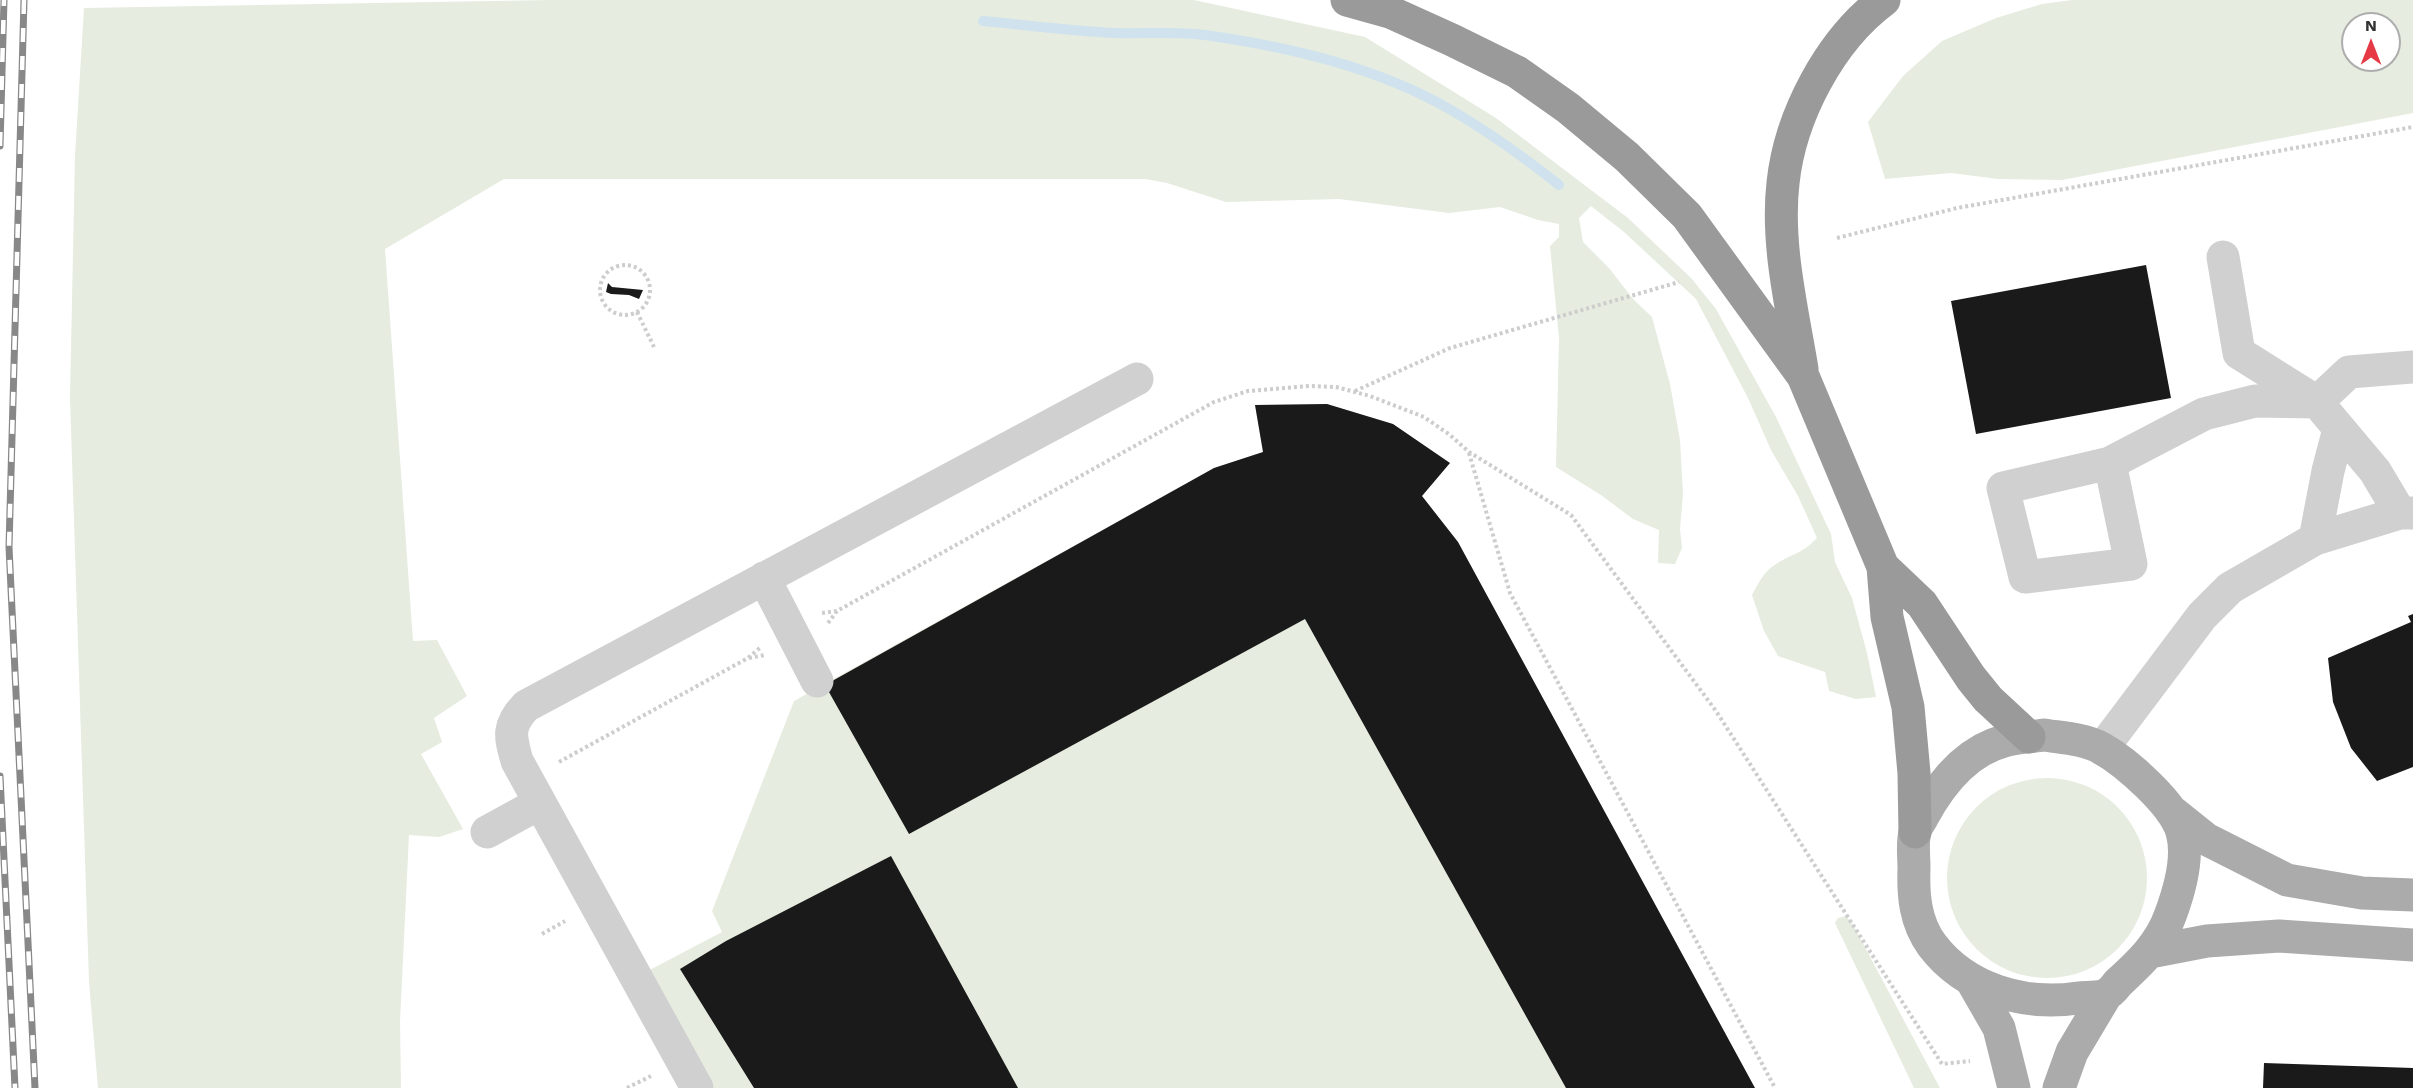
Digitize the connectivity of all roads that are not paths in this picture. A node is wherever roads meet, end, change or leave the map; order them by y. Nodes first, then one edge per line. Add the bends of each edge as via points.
1 (1347, 0) edge
2 (1884, 0) edge
3 (2223, 257) dead end
4 (2413, 367) edge
5 (1803, 376) junction
6 (1137, 379) dead end
7 (2317, 402) junction
8 (2339, 429) junction
9 (2110, 463) dead end
10 (2406, 513) edge
11 (2315, 539) junction
12 (1883, 567) junction
13 (764, 578) junction
14 (817, 681) dead end
15 (2028, 737) junction
16 (2102, 748) junction
17 (540, 802) junction
18 (2171, 811) junction
19 (487, 832) dead end
20 (1914, 832) junction
21 (2413, 895) edge
22 (2413, 945) edge
23 (2150, 952) junction
24 (1972, 981) junction
25 (2106, 995) junction
26 (697, 1088) edge
27 (2014, 1088) edge
28 (2059, 1088) edge

1 - 5 highway via 1390,12 1452,40 1517,72 1568,108 1627,157 1687,216
2 - 5 highway via 1846,35 1820,70 1790,147 1783,183 1783,236
3 - 7 street via 2238,353
4 - 7 street via 2349,372
5 - 12 highway
6 - 13 street
7 - 8 street
7 - 9 street via 2255,401 2204,414
8 - 10 street
8 - 11 street
10 - 11 street
11 - 16 street via 2230,588 2202,615
12 - 15 highway via 1922,604 1988,699
12 - 20 highway via 1887,617 1908,708
13 - 14 street
13 - 17 street via 526,706 516,716 510,735 517,761
15 - 16 main road via 2081,740
15 - 20 main road via 2003,741 1956,768 1932,799
16 - 18 main road via 2145,781
17 - 19 street
17 - 26 street
18 - 21 main road via 2206,839 2286,880 2362,893
18 - 23 main road via 2182,831 2184,851 2178,896
20 - 24 main road via 1913,894 1920,922 1931,944
22 - 23 main road via 2279,936 2207,940
23 - 25 main road
24 - 25 main road via 2037,1001
24 - 27 main road via 1999,1028
25 - 28 main road via 2072,1052

